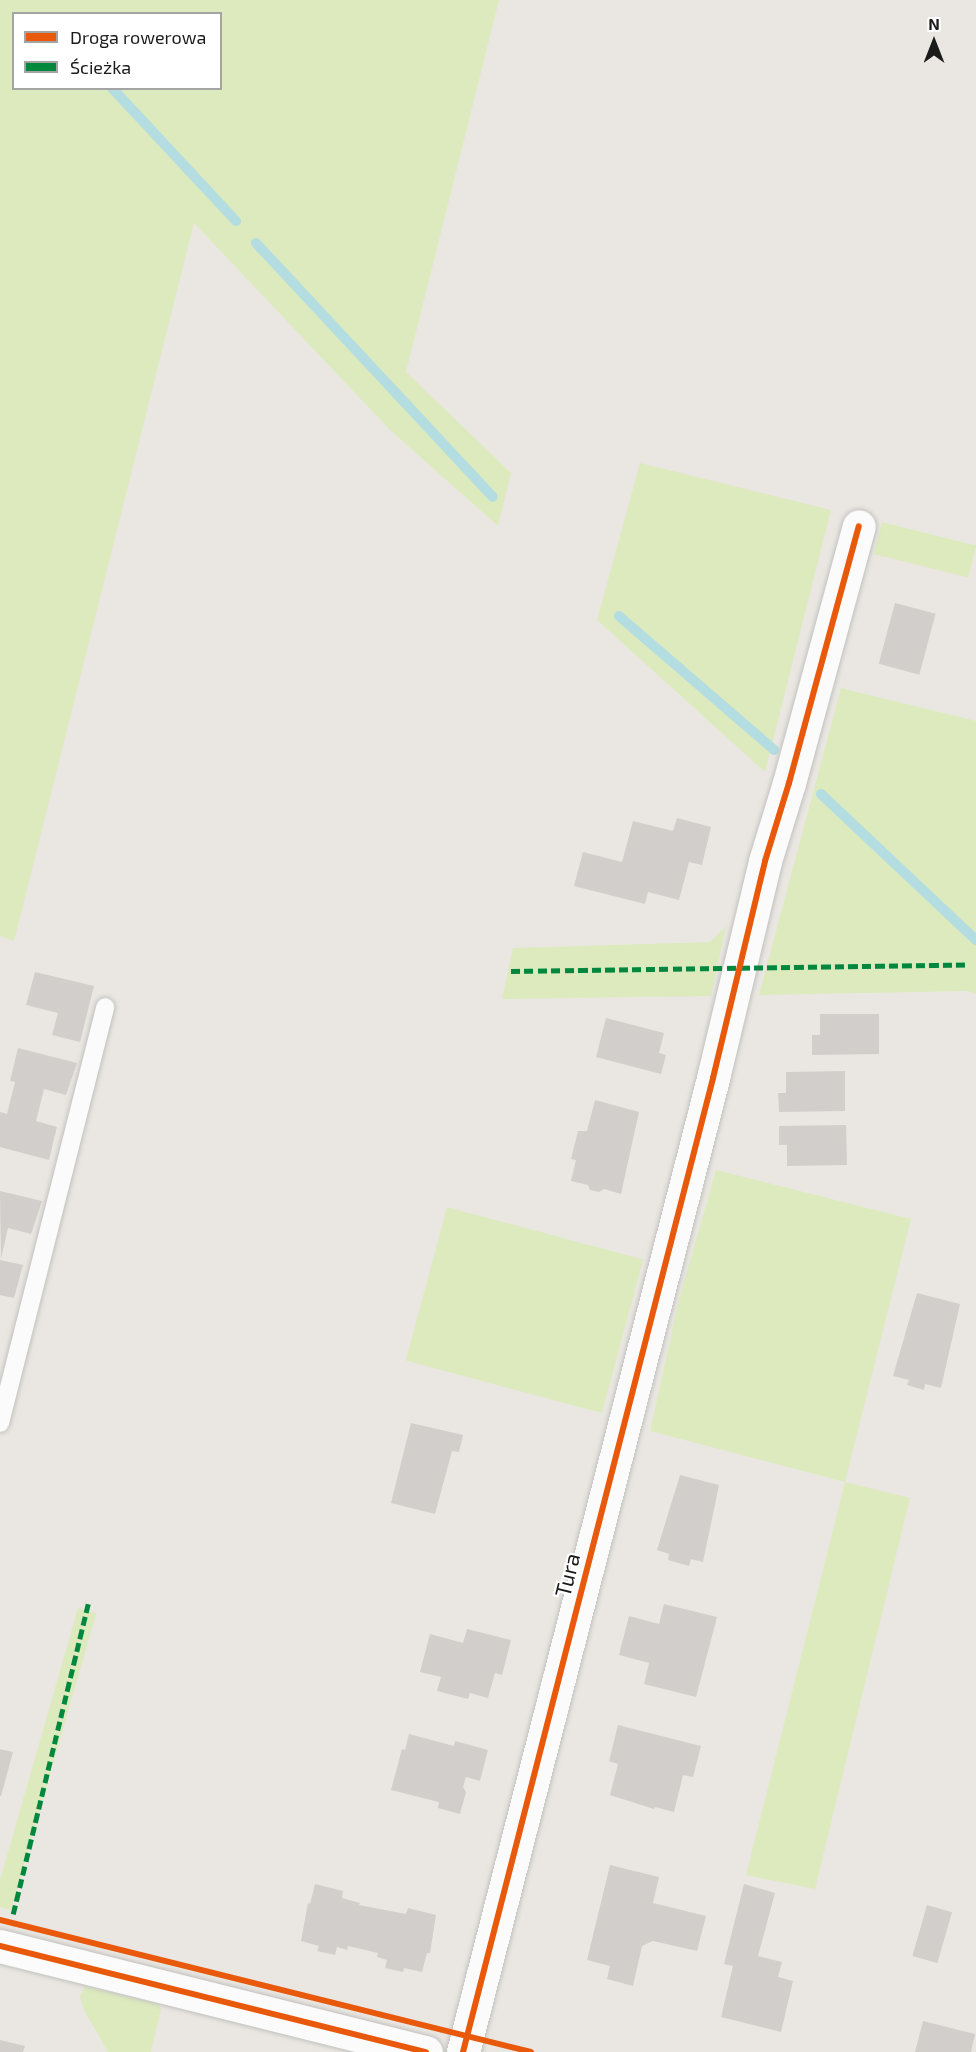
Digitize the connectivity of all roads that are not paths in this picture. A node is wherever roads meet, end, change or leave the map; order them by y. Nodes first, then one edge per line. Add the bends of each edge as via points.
1 (859, 526) dead end
2 (105, 1007) dead end
3 (0, 1423) edge
4 (0, 1946) edge
5 (426, 2052) edge
6 (463, 2052) edge

1 - 6 street, Tura via 765,861 706,1106
2 - 3 lane
4 - 5 street

